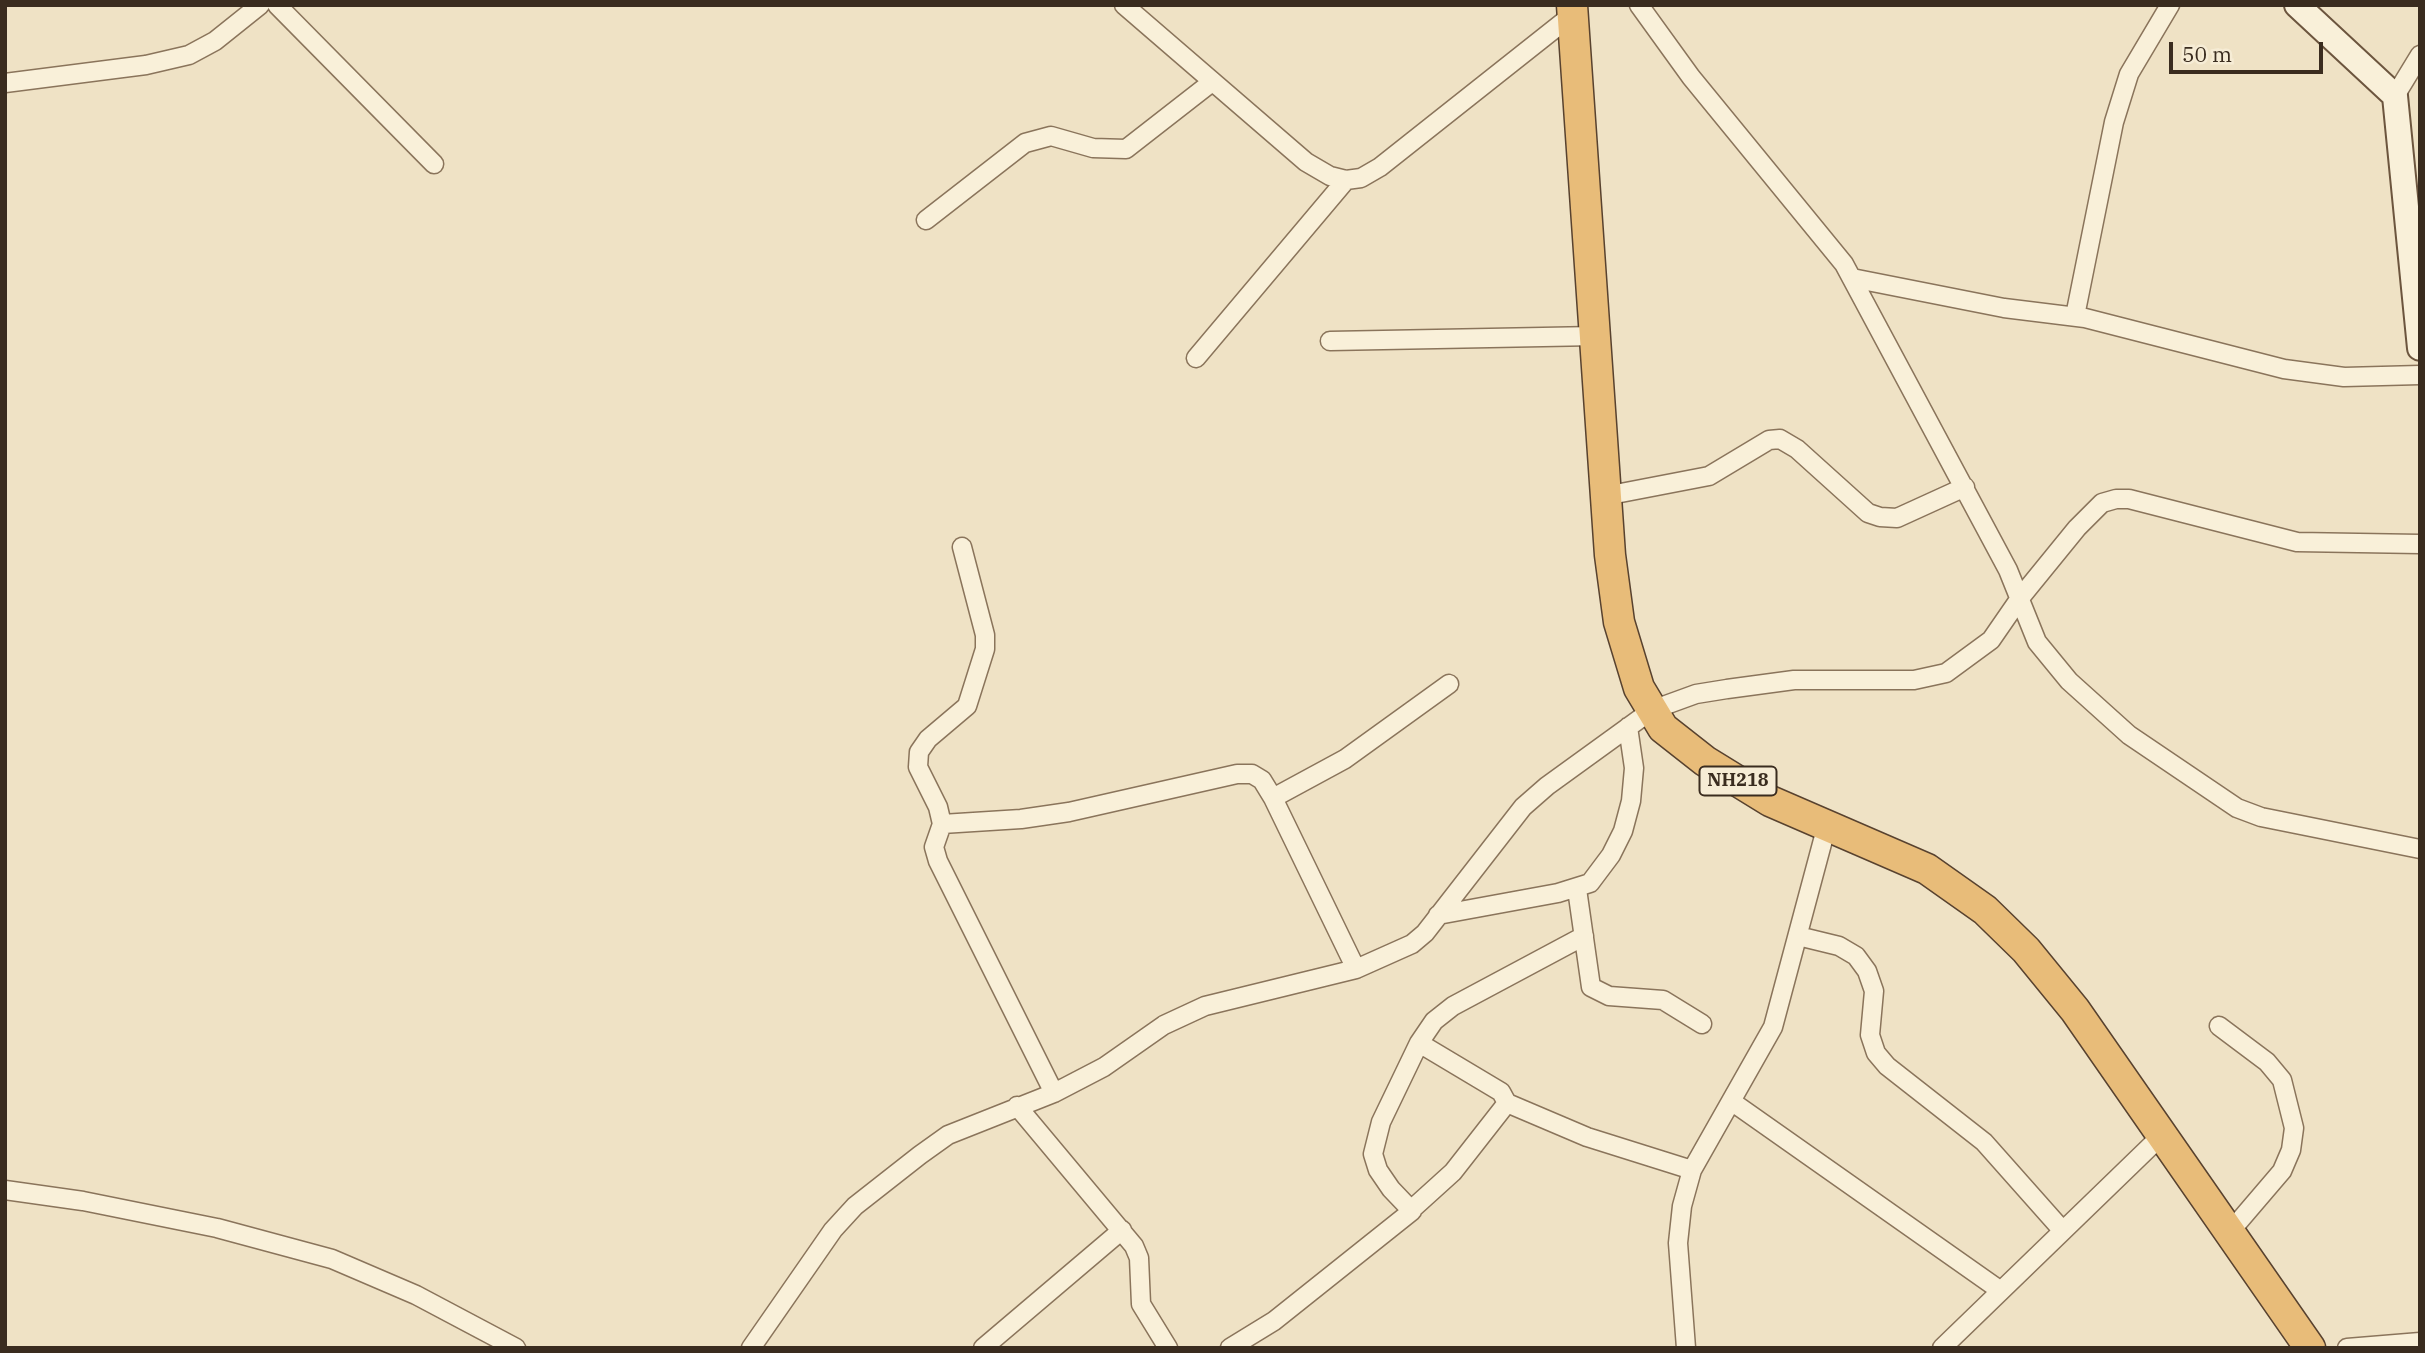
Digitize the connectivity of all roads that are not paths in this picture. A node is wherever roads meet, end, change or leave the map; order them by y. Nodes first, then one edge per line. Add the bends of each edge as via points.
1 (260, 5) edge
2 (277, 5) edge
3 (1124, 5) edge
4 (1639, 5) edge
5 (2170, 5) edge
6 (2297, 5) edge
7 (1572, 10) edge
8 (2420, 55) edge
9 (1212, 82) junction
10 (5, 83) edge
11 (2395, 96) junction
12 (434, 164) dead end
13 (1346, 180) junction
14 (926, 220) dead end
15 (1852, 278) junction
16 (2075, 316) junction
17 (1596, 336) junction
18 (1330, 341) dead end
19 (2420, 348) edge
20 (1196, 358) dead end
21 (2420, 375) edge
22 (1965, 487) junction
23 (1605, 496) junction
24 (2420, 544) edge
25 (962, 547) dead end
26 (2020, 598) junction
27 (1449, 684) dead end
28 (1652, 710) junction
29 (1628, 727) junction
30 (1273, 798) junction
31 (942, 824) junction
32 (1827, 825) junction
33 (2420, 849) edge
34 (1577, 889) junction
35 (1438, 915) junction
36 (1584, 936) junction
37 (1798, 936) junction
38 (1356, 969) junction
39 (1702, 1024) dead end
40 (2219, 1026) dead end
41 (1419, 1043) junction
42 (1054, 1093) junction
43 (1731, 1101) junction
44 (1507, 1103) junction
45 (1017, 1106) junction
46 (2161, 1136) junction
47 (1692, 1170) junction
48 (5, 1190) edge
49 (1411, 1210) junction
50 (1122, 1230) junction
51 (2063, 1231) junction
52 (2229, 1233) junction
53 (2001, 1291) junction
54 (2420, 1342) edge
55 (985, 1347) edge
56 (516, 1348) edge
57 (751, 1348) edge
58 (1168, 1348) edge
59 (1230, 1348) edge
60 (1686, 1348) edge
61 (1942, 1348) edge
62 (2310, 1348) edge
63 (2347, 1348) edge

1 - 10 street via 215,41 189,55
2 - 12 street
3 - 9 street
4 - 15 street
5 - 16 street via 2129,74 2114,122
6 - 11 main road
7 - 13 street via 1380,167
7 - 17 highway, NH218
8 - 11 street
9 - 13 street via 1306,162
9 - 14 street via 1126,149 1093,148 1051,136 1025,143
11 - 19 main road
13 - 20 street
15 - 16 street via 2004,308
15 - 22 street
16 - 21 street via 2284,369 2344,377
17 - 18 street
17 - 23 highway, NH218
22 - 23 street via 1897,518 1880,517 1868,513 1780,439 1769,440 1709,476
22 - 26 street
23 - 28 highway, NH218 via 1619,622 1639,688
24 - 26 street via 2297,542 2116,499 2092,512
25 - 31 street via 985,649 967,706 919,752 918,767
26 - 28 street via 1991,640 1932,677 1794,680 1696,694
26 - 33 street via 2037,642 2068,681 2129,735 2206,790 2261,817
27 - 30 street via 1345,759
28 - 29 street
28 - 32 highway, NH218 via 1663,728 1705,761 1770,801
29 - 34 street via 1634,768 1623,831 1601,872
29 - 35 street via 1523,807
30 - 31 street via 1262,780 1252,774 1237,774 1069,812
30 - 38 street
31 - 42 street via 934,847 938,861
32 - 37 street
32 - 46 highway, NH218 via 1927,869 1985,910 2026,950 2075,1010
34 - 35 street
34 - 36 street
35 - 38 street via 1412,944
36 - 39 street via 1591,987 1598,992 1663,1000
36 - 41 street via 1453,1006 1434,1021
37 - 43 street via 1773,1027
37 - 51 street via 1839,946 1856,956 1874,991 1870,1035 1876,1053 1984,1142
38 - 42 street via 1205,1006 1164,1025 1104,1067
40 - 52 street via 2267,1062 2282,1080 2294,1128 2282,1171
41 - 44 street via 1500,1092
41 - 49 street via 1381,1122 1373,1154 1378,1170
42 - 45 street
43 - 47 street
43 - 53 street
44 - 47 street via 1587,1137
44 - 49 street via 1453,1172
45 - 50 street
45 - 57 street via 948,1135 856,1206 811,1258
46 - 51 street
46 - 52 highway, NH218
47 - 60 street via 1678,1243
48 - 56 street via 217,1228 332,1259 416,1295
49 - 59 street via 1274,1321
50 - 55 street
50 - 58 street via 1139,1258 1141,1304
51 - 53 street
52 - 62 highway, NH218
53 - 61 street
54 - 63 street

